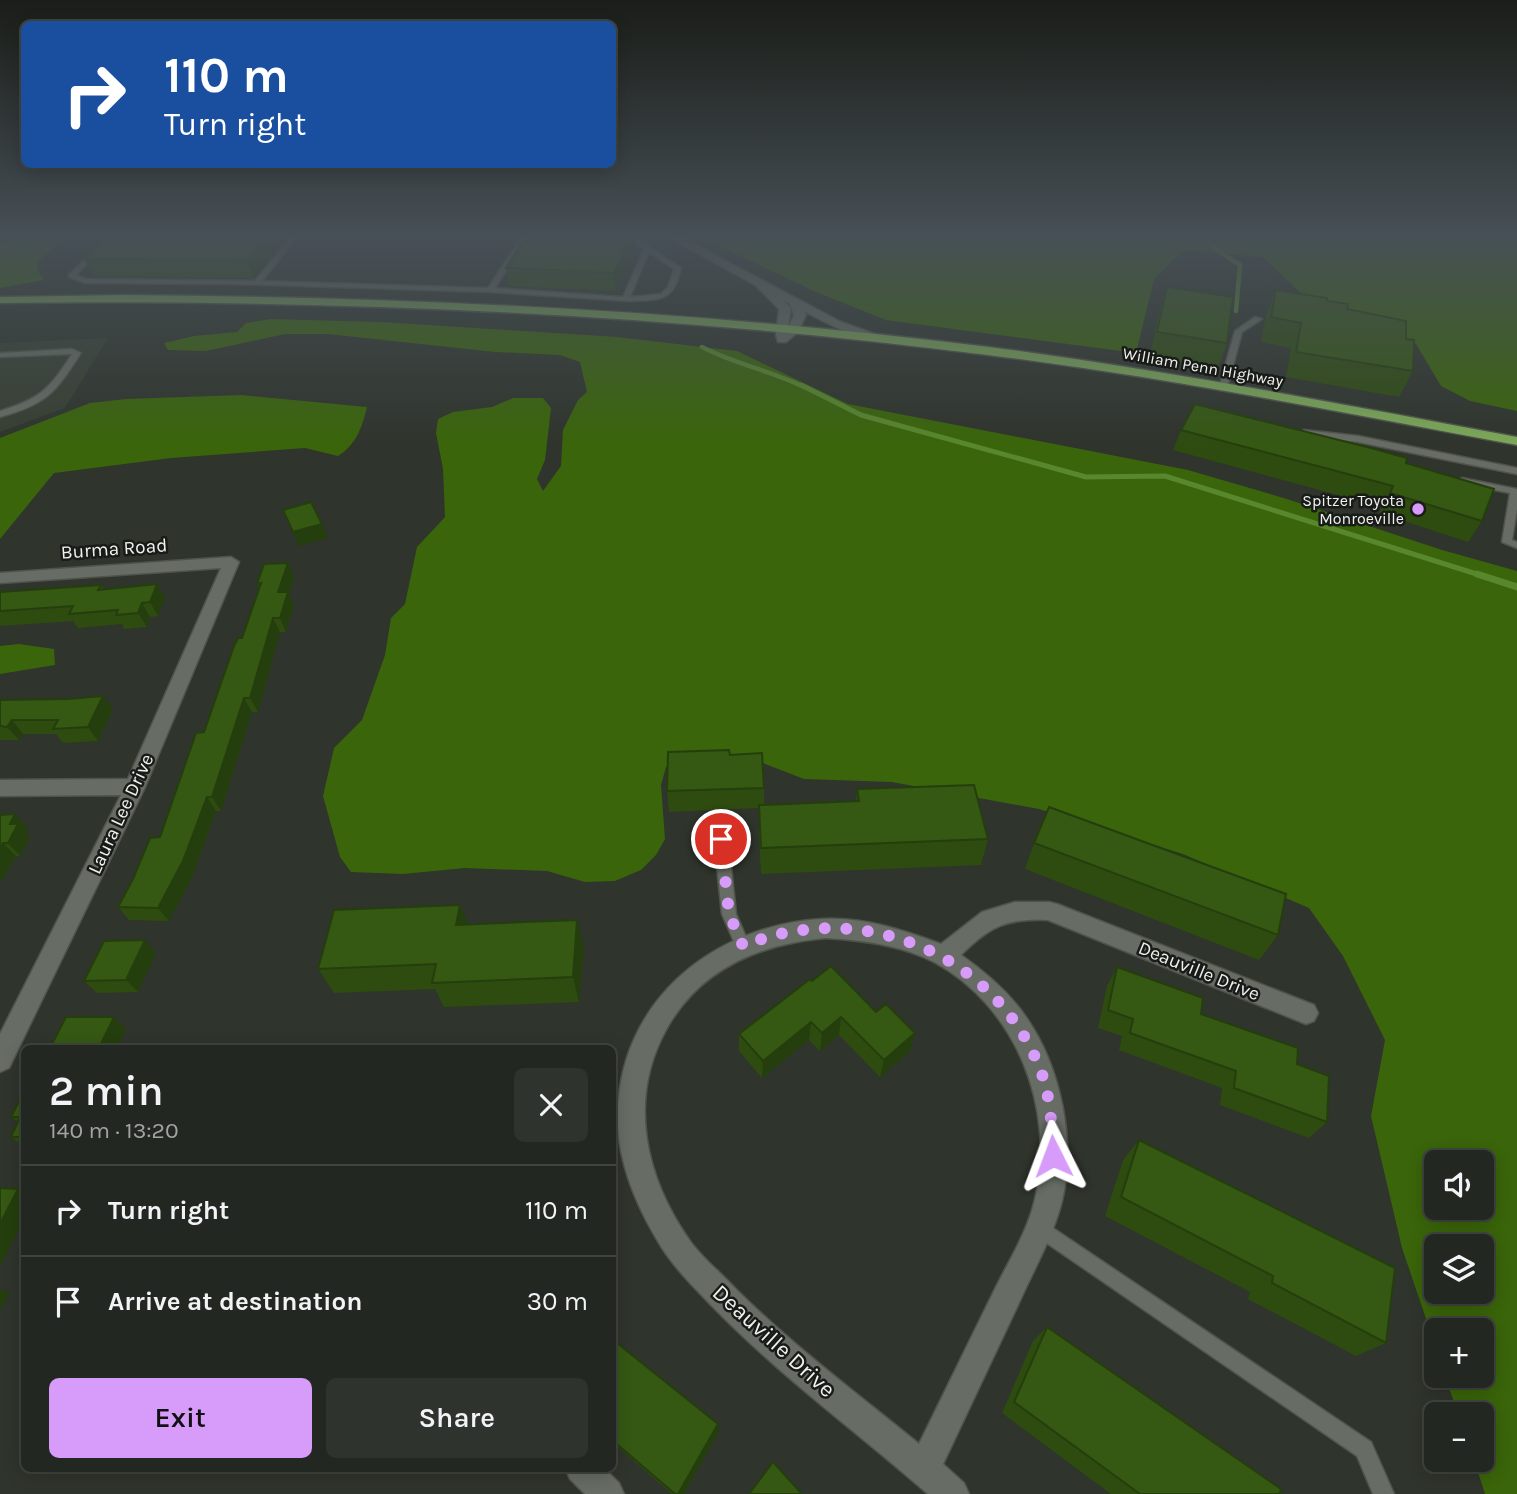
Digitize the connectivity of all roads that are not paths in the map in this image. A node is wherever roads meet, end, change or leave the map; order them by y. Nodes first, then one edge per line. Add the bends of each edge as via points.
1 (472, 306) edge
2 (783, 306) edge
3 (797, 306) edge
4 (802, 306) edge
5 (0, 307) edge
6 (1258, 319) dead end
7 (794, 329) junction
8 (781, 333) junction
9 (880, 338) junction
10 (0, 355) edge
11 (1223, 388) junction
12 (0, 414) edge
13 (1517, 441) edge
14 (1315, 445) edge
15 (1517, 450) edge
16 (1517, 471) edge
17 (1451, 478) edge
18 (1516, 492) edge
19 (1517, 545) edge
20 (231, 562) joint
21 (0, 578) edge
22 (135, 787) junction
23 (0, 788) edge
24 (721, 839) dead end
25 (743, 946) junction
26 (944, 956) junction
27 (1306, 1013) dead end
28 (0, 1060) edge
29 (1038, 1227) junction
30 (924, 1469) junction
31 (585, 1472) edge
32 (608, 1494) edge
33 (953, 1494) edge
34 (1384, 1494) edge

1 - 8 highway, William Penn Highway via 628,314
2 - 8 street via 786,314
3 - 7 street via 800,311
4 - 9 street via 837,324
5 - 8 highway, William Penn Highway via 403,312
6 - 11 lane via 1239,331
7 - 8 street
7 - 9 highway, William Penn Highway
8 - 15 highway, William Penn Highway via 1170,388
9 - 11 highway, William Penn Highway
10 - 12 lane via 77,354 48,396
11 - 13 highway, William Penn Highway
14 - 16 lane via 1291,435
17 - 18 lane
18 - 19 lane via 1507,542
20 - 21 street, Burma Road
20 - 22 street, Laura Lee Drive
22 - 23 street
22 - 28 street, Laura Lee Drive
24 - 25 lane via 729,914
25 - 26 street, Deauville Drive via 801,929 847,929 889,934
25 - 30 street, Deauville Drive via 722,955 685,985 656,1023 636,1065 633,1149 646,1194 680,1252 748,1324
26 - 27 street, Deauville Drive via 992,915 1025,909 1049,911
26 - 29 street, Deauville Drive via 1004,1007 1027,1040 1043,1078 1053,1156 1048,1200
29 - 30 street, Deauville Drive
29 - 34 lane via 1364,1449
30 - 33 street, Deauville Drive
31 - 32 street

